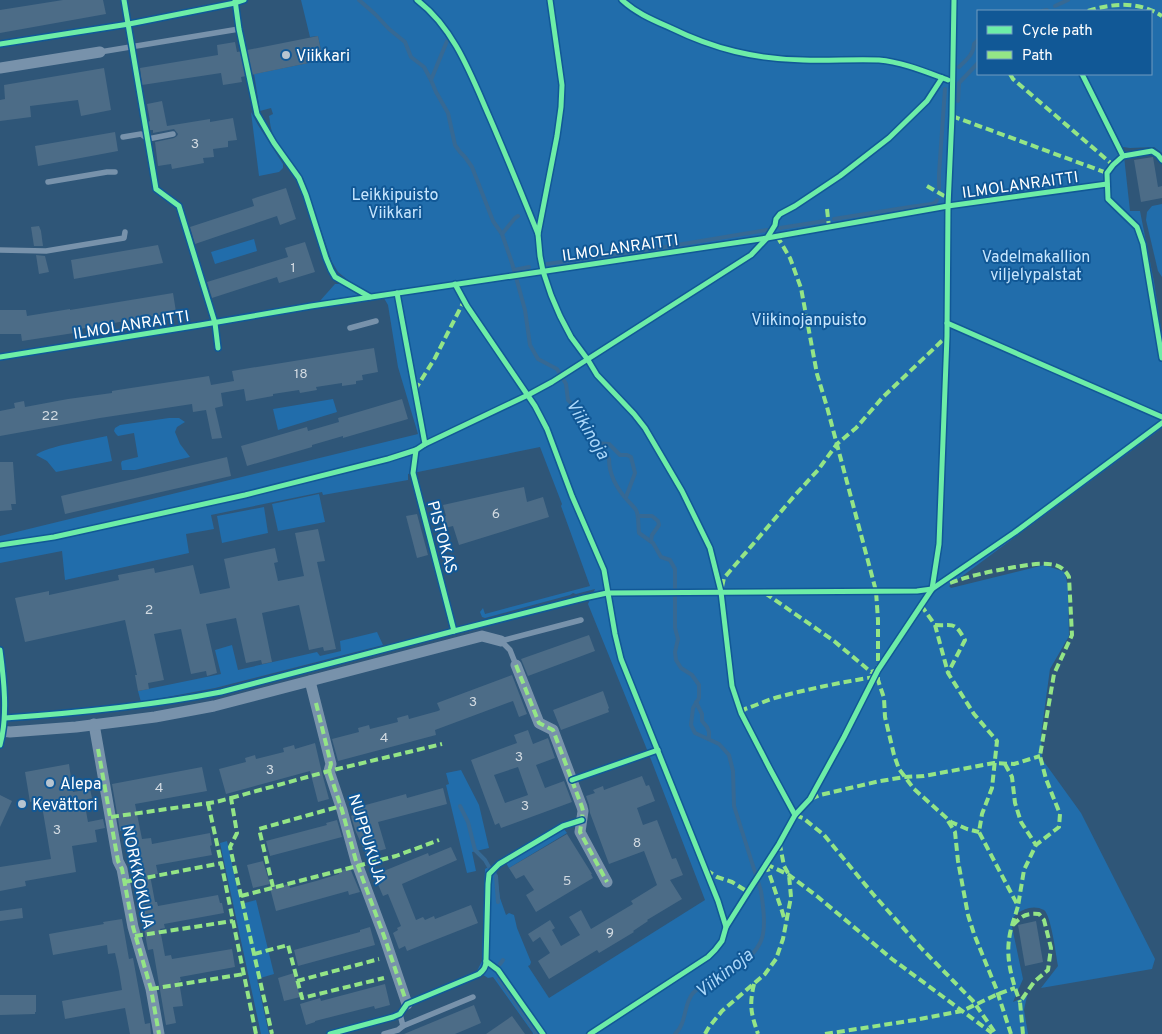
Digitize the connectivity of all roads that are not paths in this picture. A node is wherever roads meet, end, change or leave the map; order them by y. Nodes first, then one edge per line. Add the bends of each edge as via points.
1 (239, 29) dead end
2 (100, 52) joint
3 (0, 68) edge
4 (173, 134) dead end
5 (123, 137) dead end
6 (115, 172) dead end
7 (48, 182) dead end
8 (125, 232) dead end
9 (0, 250) edge
10 (376, 321) dead end
11 (350, 328) dead end
12 (581, 620) dead end
13 (501, 641) junction
14 (516, 665) joint
15 (310, 681) junction
16 (94, 724) junction
17 (0, 731) edge
18 (607, 882) dead end
19 (473, 997) dead end
20 (407, 1004) dead end
21 (400, 1014) dead end
22 (403, 1026) junction
23 (159, 1034) edge
24 (384, 1034) edge

1 - 2 lane
2 - 3 street
4 - 5 lane
6 - 7 lane
8 - 9 lane via 124,238 46,251
10 - 11 lane
12 - 13 lane
13 - 14 lane via 510,650
13 - 15 street via 482,636
14 - 18 street via 539,723 553,730 582,807 580,832
15 - 16 street via 214,706
15 - 20 street, NUPPUKUJA via 330,771 356,861
16 - 17 street
16 - 23 street, NORKKOKUJA via 118,861 151,989
19 - 22 lane
21 - 22 lane
22 - 24 lane

